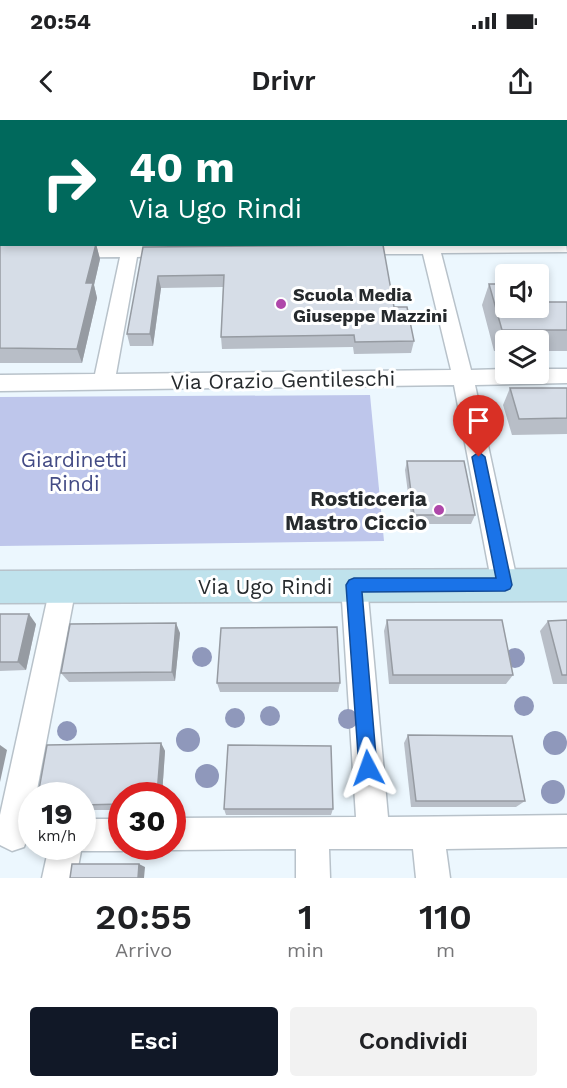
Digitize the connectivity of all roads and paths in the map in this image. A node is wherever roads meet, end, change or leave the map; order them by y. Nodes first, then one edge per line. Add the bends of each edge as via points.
1 (430, 246) edge
2 (567, 247) edge
3 (131, 248) edge
4 (329, 249) edge
5 (189, 251) edge
6 (0, 253) edge
7 (567, 376) edge
8 (463, 378) junction
9 (104, 382) junction
10 (0, 383) edge
11 (354, 585) junction
12 (505, 585) junction
13 (567, 585) edge
14 (0, 587) edge
15 (63, 587) junction
16 (567, 831) edge
17 (428, 832) junction
18 (312, 833) junction
19 (373, 833) junction
20 (186, 834) edge
21 (15, 835) edge
22 (63, 860) edge
23 (60, 878) edge
24 (313, 878) edge
25 (434, 878) edge

1 - 2 street
1 - 4 street
1 - 8 street
3 - 5 street
3 - 6 street
3 - 9 street
7 - 8 street, Via Orazio Gentileschi
8 - 9 street, Via Orazio Gentileschi
8 - 12 street
9 - 10 street, Via Orazio Gentileschi
11 - 12 street, Via Ugo Rindi
11 - 15 street, Via Ugo Rindi
11 - 19 street
12 - 13 street, Via Ugo Rindi
14 - 15 street, Via Ugo Rindi
15 - 21 street
16 - 17 street
17 - 19 street
17 - 25 street
18 - 19 street
18 - 20 street
18 - 24 street
22 - 23 street

